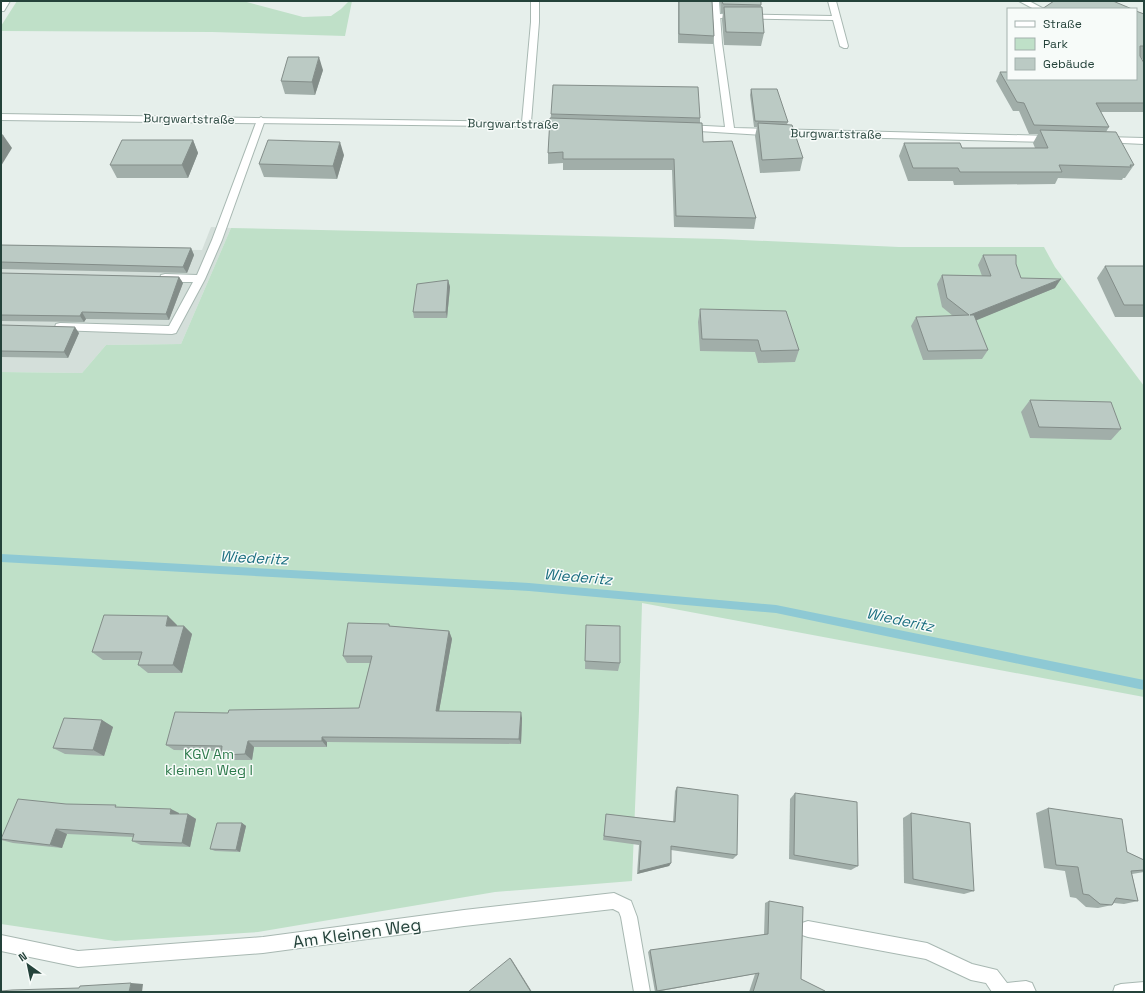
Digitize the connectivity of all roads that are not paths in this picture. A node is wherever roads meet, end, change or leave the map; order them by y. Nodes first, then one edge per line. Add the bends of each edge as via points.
1 (6, 1) edge
2 (535, 1) edge
3 (715, 1) edge
4 (832, 1) edge
5 (1023, 1) edge
6 (1038, 8) edge
7 (1, 9) edge
8 (716, 16) junction
9 (836, 18) junction
10 (844, 46) dead end
11 (1, 117) edge
12 (261, 120) junction
13 (526, 124) junction
14 (573, 126) edge
15 (675, 128) edge
16 (730, 130) junction
17 (1059, 139) edge
18 (1098, 140) edge
19 (1144, 141) edge
20 (152, 278) edge
21 (200, 279) junction
22 (48, 327) edge
23 (808, 929) dead end
24 (1, 943) edge
25 (1144, 990) edge
26 (1002, 991) edge
27 (642, 992) edge
28 (1028, 992) edge
29 (1121, 992) edge

1 - 7 street
2 - 13 street
3 - 8 street
4 - 9 street
5 - 6 street
8 - 9 street
8 - 16 street
9 - 10 street
11 - 12 street, Burgwartstraße
12 - 13 street, Burgwartstraße
12 - 21 street
13 - 14 street, Burgwartstraße
15 - 16 street, Burgwartstraße
16 - 17 street, Burgwartstraße
18 - 19 street
20 - 21 street
21 - 22 street via 172,330
23 - 26 street via 927,950 971,972 991,976
24 - 27 street, Am Kleinen Weg via 78,960 263,945 614,901 625,907 629,918
25 - 29 street
26 - 28 street via 1026,989

